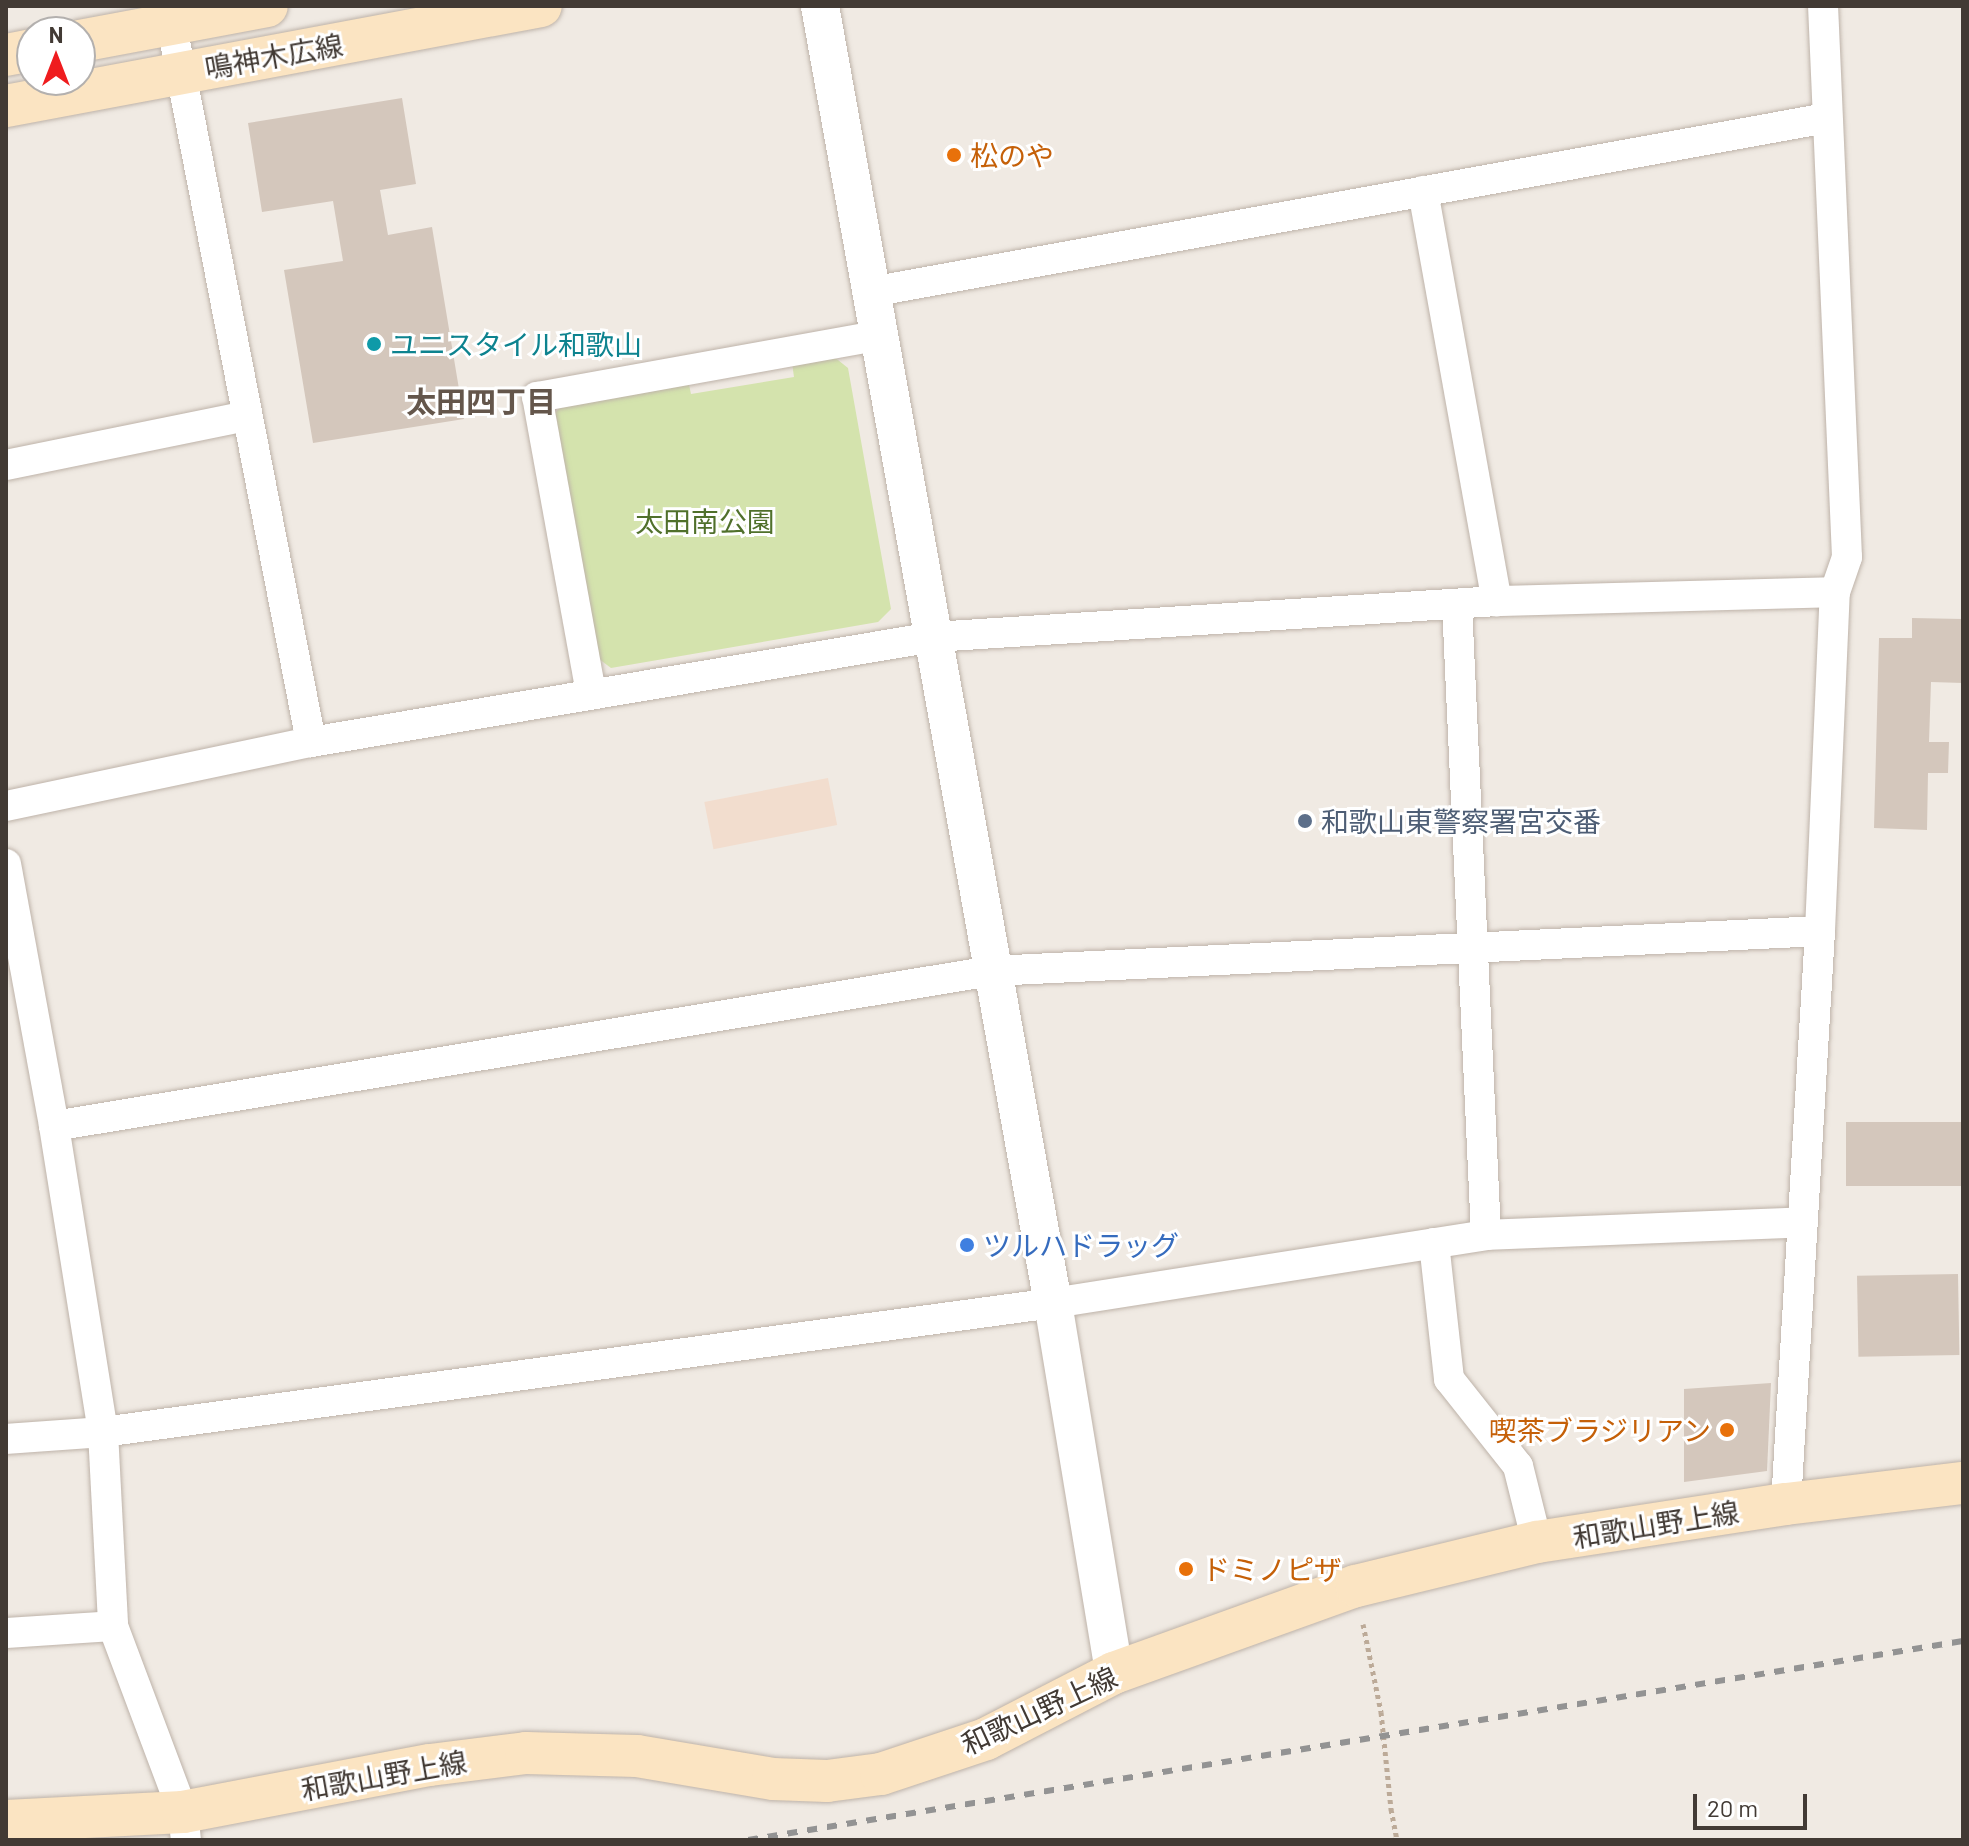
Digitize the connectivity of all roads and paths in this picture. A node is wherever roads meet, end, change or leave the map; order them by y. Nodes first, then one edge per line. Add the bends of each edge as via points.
1 (267, 6) edge
2 (541, 6) edge
3 (820, 6) edge
4 (1823, 6) edge
5 (170, 15) edge
6 (96, 36) edge
7 (182, 73) junction
8 (6, 106) edge
9 (1827, 118) junction
10 (1423, 191) junction
11 (871, 292) junction
12 (877, 336) junction
13 (246, 416) junction
14 (6, 465) edge
15 (1835, 592) junction
16 (1497, 601) junction
17 (1457, 604) junction
18 (933, 637) junction
19 (591, 693) junction
20 (311, 742) junction
21 (6, 806) edge
22 (6, 864) edge
23 (1820, 931) junction
24 (1471, 947) junction
25 (991, 971) junction
26 (54, 1126) junction
27 (1803, 1222) junction
28 (1486, 1235) junction
29 (1434, 1243) junction
30 (1053, 1303) junction
31 (103, 1432) junction
32 (6, 1439) edge
33 (1963, 1483) edge
34 (1786, 1504) junction
35 (1537, 1542) junction
36 (1356, 1586) junction
37 (113, 1626) junction
38 (6, 1633) edge
39 (1114, 1673) junction
40 (6, 1821) edge
41 (184, 1826) edge
42 (1397, 1840) edge

1 - 5 main road, 鳴神木広線
2 - 7 main road, 鳴神木広線
3 - 11 street
4 - 9 street
5 - 6 main road, 鳴神木広線
5 - 7 street
7 - 8 main road, 鳴神木広線
7 - 13 street
9 - 10 street
9 - 15 street via 1847,557
10 - 11 street
10 - 16 street
11 - 12 street
12 - 18 street
12 - 19 street via 537,397
13 - 14 street
13 - 20 street
15 - 16 street
15 - 23 street
16 - 17 street
17 - 18 street
17 - 24 street
18 - 19 street
18 - 25 street
19 - 20 street
20 - 21 street
22 - 26 street
23 - 24 street
23 - 27 street
24 - 25 street
24 - 28 street
25 - 26 street
25 - 30 street
26 - 31 street
27 - 28 street
27 - 34 street
28 - 29 street
29 - 30 street
29 - 35 street via 1449,1379 1518,1466
30 - 31 street
30 - 39 street
31 - 32 street
31 - 37 street
33 - 34 main road, 和歌山野上線
34 - 35 main road, 和歌山野上線
35 - 36 main road, 和歌山野上線
36 - 39 main road, 和歌山野上線
36 - 42 path via 1381,1712
37 - 38 street
37 - 41 street
39 - 41 main road, 和歌山野上線 via 986,1739 881,1774 827,1781 773,1779 637,1756 526,1753 430,1765
40 - 41 main road, 和歌山野上線

